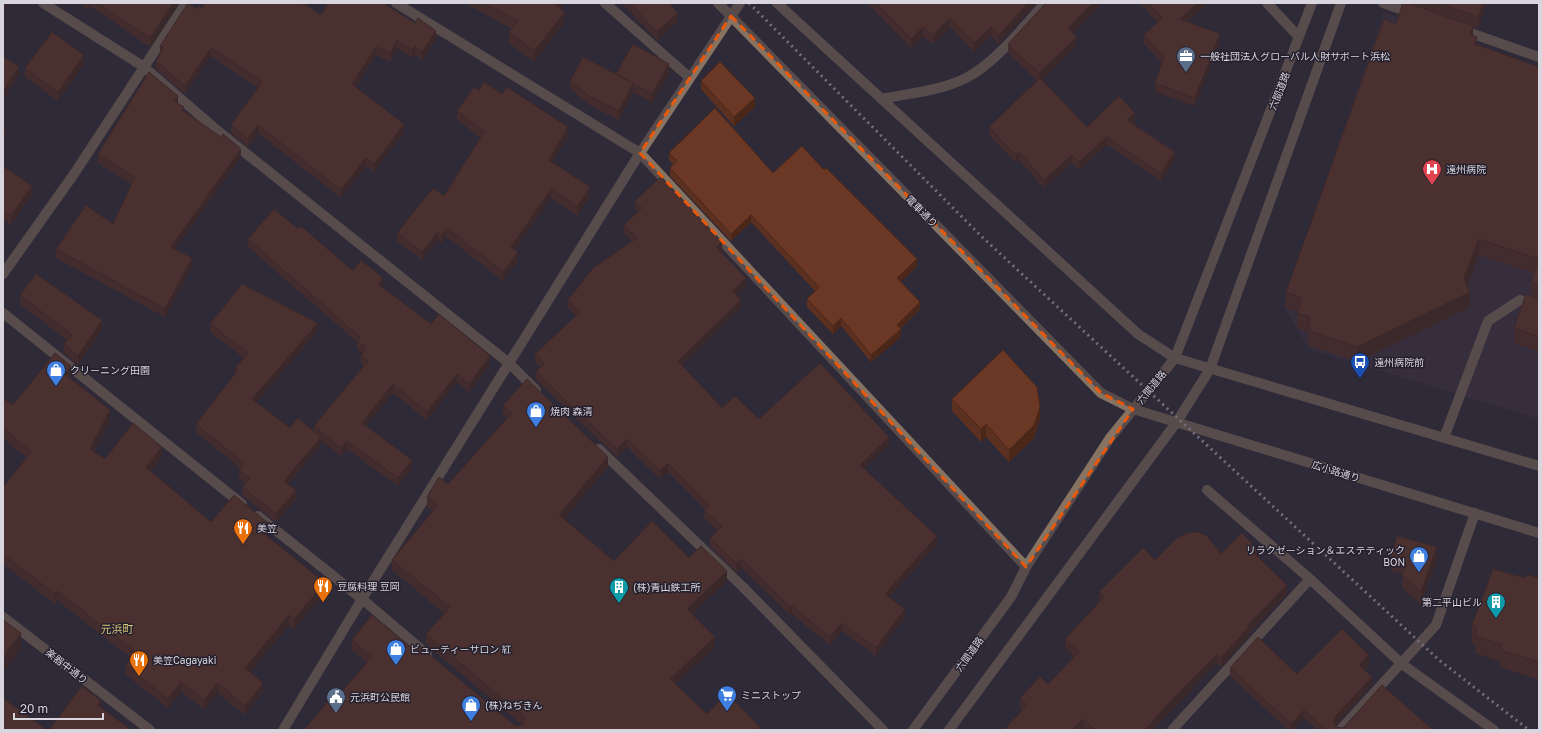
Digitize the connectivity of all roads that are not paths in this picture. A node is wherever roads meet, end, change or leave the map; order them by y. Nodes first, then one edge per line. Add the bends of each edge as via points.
1 (43, 3) edge
2 (186, 3) edge
3 (396, 3) edge
4 (605, 3) edge
5 (718, 3) edge
6 (740, 3) edge
7 (777, 3) edge
8 (1046, 3) edge
9 (1268, 3) edge
10 (1312, 3) edge
11 (1341, 3) edge
12 (1383, 3) edge
13 (731, 16) junction
14 (1428, 18) edge
15 (1450, 26) edge
16 (1299, 38) junction
17 (1539, 57) edge
18 (144, 67) junction
19 (690, 78) junction
20 (881, 99) junction
21 (640, 153) junction
22 (3, 274) edge
23 (1539, 307) edge
24 (3, 313) edge
25 (1175, 358) junction
26 (510, 364) junction
27 (1210, 369) junction
28 (544, 397) edge
29 (1133, 410) junction
30 (1176, 423) junction
31 (1444, 438) junction
32 (589, 440) edge
33 (1539, 466) edge
34 (1207, 490) dead end
35 (1475, 513) junction
36 (1539, 533) edge
37 (1026, 567) junction
38 (1310, 580) junction
39 (362, 599) junction
40 (3, 618) edge
41 (434, 659) edge
42 (1402, 664) junction
43 (150, 730) edge
44 (283, 730) edge
45 (883, 730) edge
46 (913, 730) edge
47 (949, 730) edge
48 (1172, 730) edge
49 (1340, 730) edge
50 (1494, 730) edge

1 - 18 street
2 - 18 street
3 - 21 street
4 - 19 street
5 - 13 street, 電車通り
6 - 13 street
7 - 20 street
8 - 20 street via 998,53 973,74 943,87
9 - 16 street
10 - 16 street, 六間道路
11 - 27 street
12 - 14 street
13 - 19 street
13 - 29 street, 電車通り via 1101,393
15 - 17 street
16 - 25 street, 六間道路
18 - 22 street via 74,174
18 - 26 street via 218,131
19 - 21 street
20 - 25 street via 1138,334
21 - 26 street
21 - 37 street
23 - 31 street via 1520,300 1488,321
24 - 39 street
25 - 27 street
25 - 29 street, 六間道路
26 - 28 street
26 - 39 street
27 - 30 street
27 - 31 street
29 - 30 street, 広小路通り
29 - 37 street, 六間道路 via 1110,438
30 - 35 street, 広小路通り
30 - 47 street
31 - 33 street
32 - 45 street via 742,586
34 - 38 street
35 - 36 street, 広小路通り
35 - 42 street via 1436,625
37 - 46 street, 六間道路 via 1011,597
38 - 42 street
38 - 48 street
39 - 41 street
39 - 44 street
40 - 43 street, 楽器中通り
42 - 49 street
42 - 50 street

